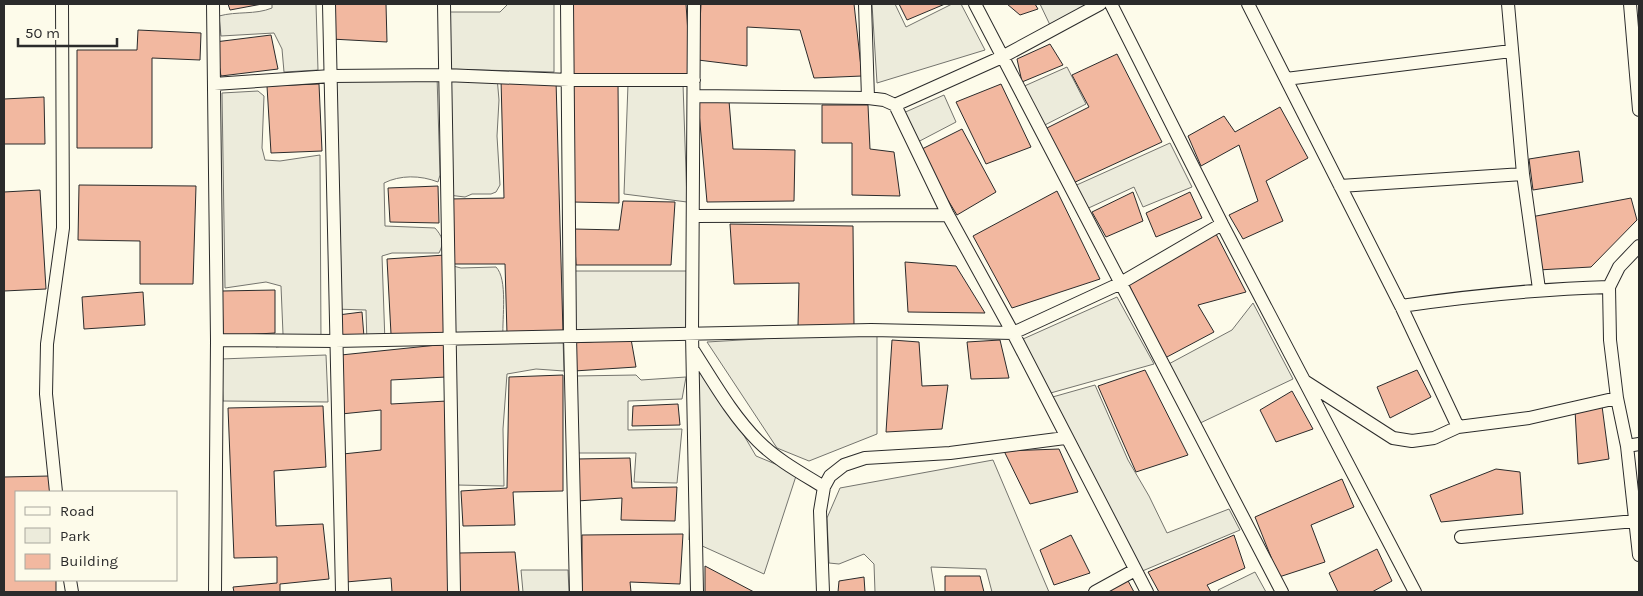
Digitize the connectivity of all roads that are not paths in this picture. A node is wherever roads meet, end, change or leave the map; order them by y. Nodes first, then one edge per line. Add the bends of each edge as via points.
1 (62, 4) edge
2 (213, 4) edge
3 (330, 4) edge
4 (444, 4) edge
5 (567, 4) edge
6 (694, 4) edge
7 (865, 4) edge
8 (975, 4) edge
9 (1100, 4) edge
10 (1111, 4) edge
11 (1248, 4) edge
12 (1508, 4) edge
13 (1630, 4) edge
14 (1511, 50) junction
15 (1002, 57) junction
16 (444, 75) junction
17 (331, 76) junction
18 (1286, 79) junction
19 (569, 80) junction
20 (694, 80) junction
21 (214, 84) junction
22 (694, 96) junction
23 (868, 98) junction
24 (894, 105) junction
25 (1639, 110) edge
26 (1523, 174) junction
27 (1340, 186) junction
28 (948, 215) junction
29 (693, 216) junction
30 (1222, 224) junction
31 (1639, 246) edge
32 (1119, 284) junction
33 (1608, 287) junction
34 (1539, 289) junction
35 (1401, 306) junction
36 (1014, 333) junction
37 (692, 334) junction
38 (570, 336) junction
39 (451, 338) junction
40 (218, 340) junction
41 (335, 341) junction
42 (692, 350) junction
43 (1306, 382) junction
44 (1617, 398) junction
45 (1458, 426) junction
46 (1065, 438) junction
47 (1633, 445) edge
48 (824, 488) junction
49 (56, 491) edge
50 (1635, 521) junction
51 (1461, 537) dead end
52 (1639, 555) edge
53 (1135, 570) junction
54 (215, 592) edge
55 (342, 592) edge
56 (454, 592) edge
57 (576, 592) edge
58 (697, 592) edge
59 (823, 592) edge
60 (1095, 592) edge
61 (1147, 592) edge
62 (1282, 592) edge
63 (1416, 592) edge

1 - 49 street via 63,228 47,344 46,394
2 - 21 street
3 - 17 street
4 - 16 street
5 - 19 street
6 - 20 street
7 - 23 street
8 - 15 street
9 - 15 street
10 - 30 street
11 - 18 street
12 - 14 street
13 - 25 street
14 - 18 street
14 - 26 street
15 - 24 street
15 - 32 street
16 - 17 street
16 - 19 street
16 - 39 street
17 - 21 street
17 - 41 street
18 - 27 street
19 - 20 street
19 - 38 street
20 - 22 street
21 - 40 street
22 - 23 street
22 - 29 street
23 - 24 street
24 - 28 street
26 - 27 street
26 - 34 street
27 - 35 street
28 - 29 street
28 - 36 street
29 - 37 street
30 - 32 street
30 - 43 street
31 - 33 street via 1619,267
32 - 36 street
32 - 62 street
33 - 34 street
33 - 44 street
34 - 35 street
35 - 45 street
36 - 37 street via 871,330
36 - 46 street
37 - 38 street
37 - 42 street
38 - 39 street
38 - 57 street
39 - 41 street
39 - 56 street
40 - 41 street
40 - 54 street
41 - 55 street
42 - 48 street via 737,417 758,440
42 - 58 street
43 - 45 street via 1393,438 1412,442 1434,438
43 - 63 street
44 - 45 street via 1529,418
44 - 47 street
46 - 48 street via 950,453 866,458 844,465 830,476
46 - 53 street
47 - 50 street
48 - 59 street via 820,511
50 - 51 street
50 - 52 street
53 - 60 street
53 - 61 street

